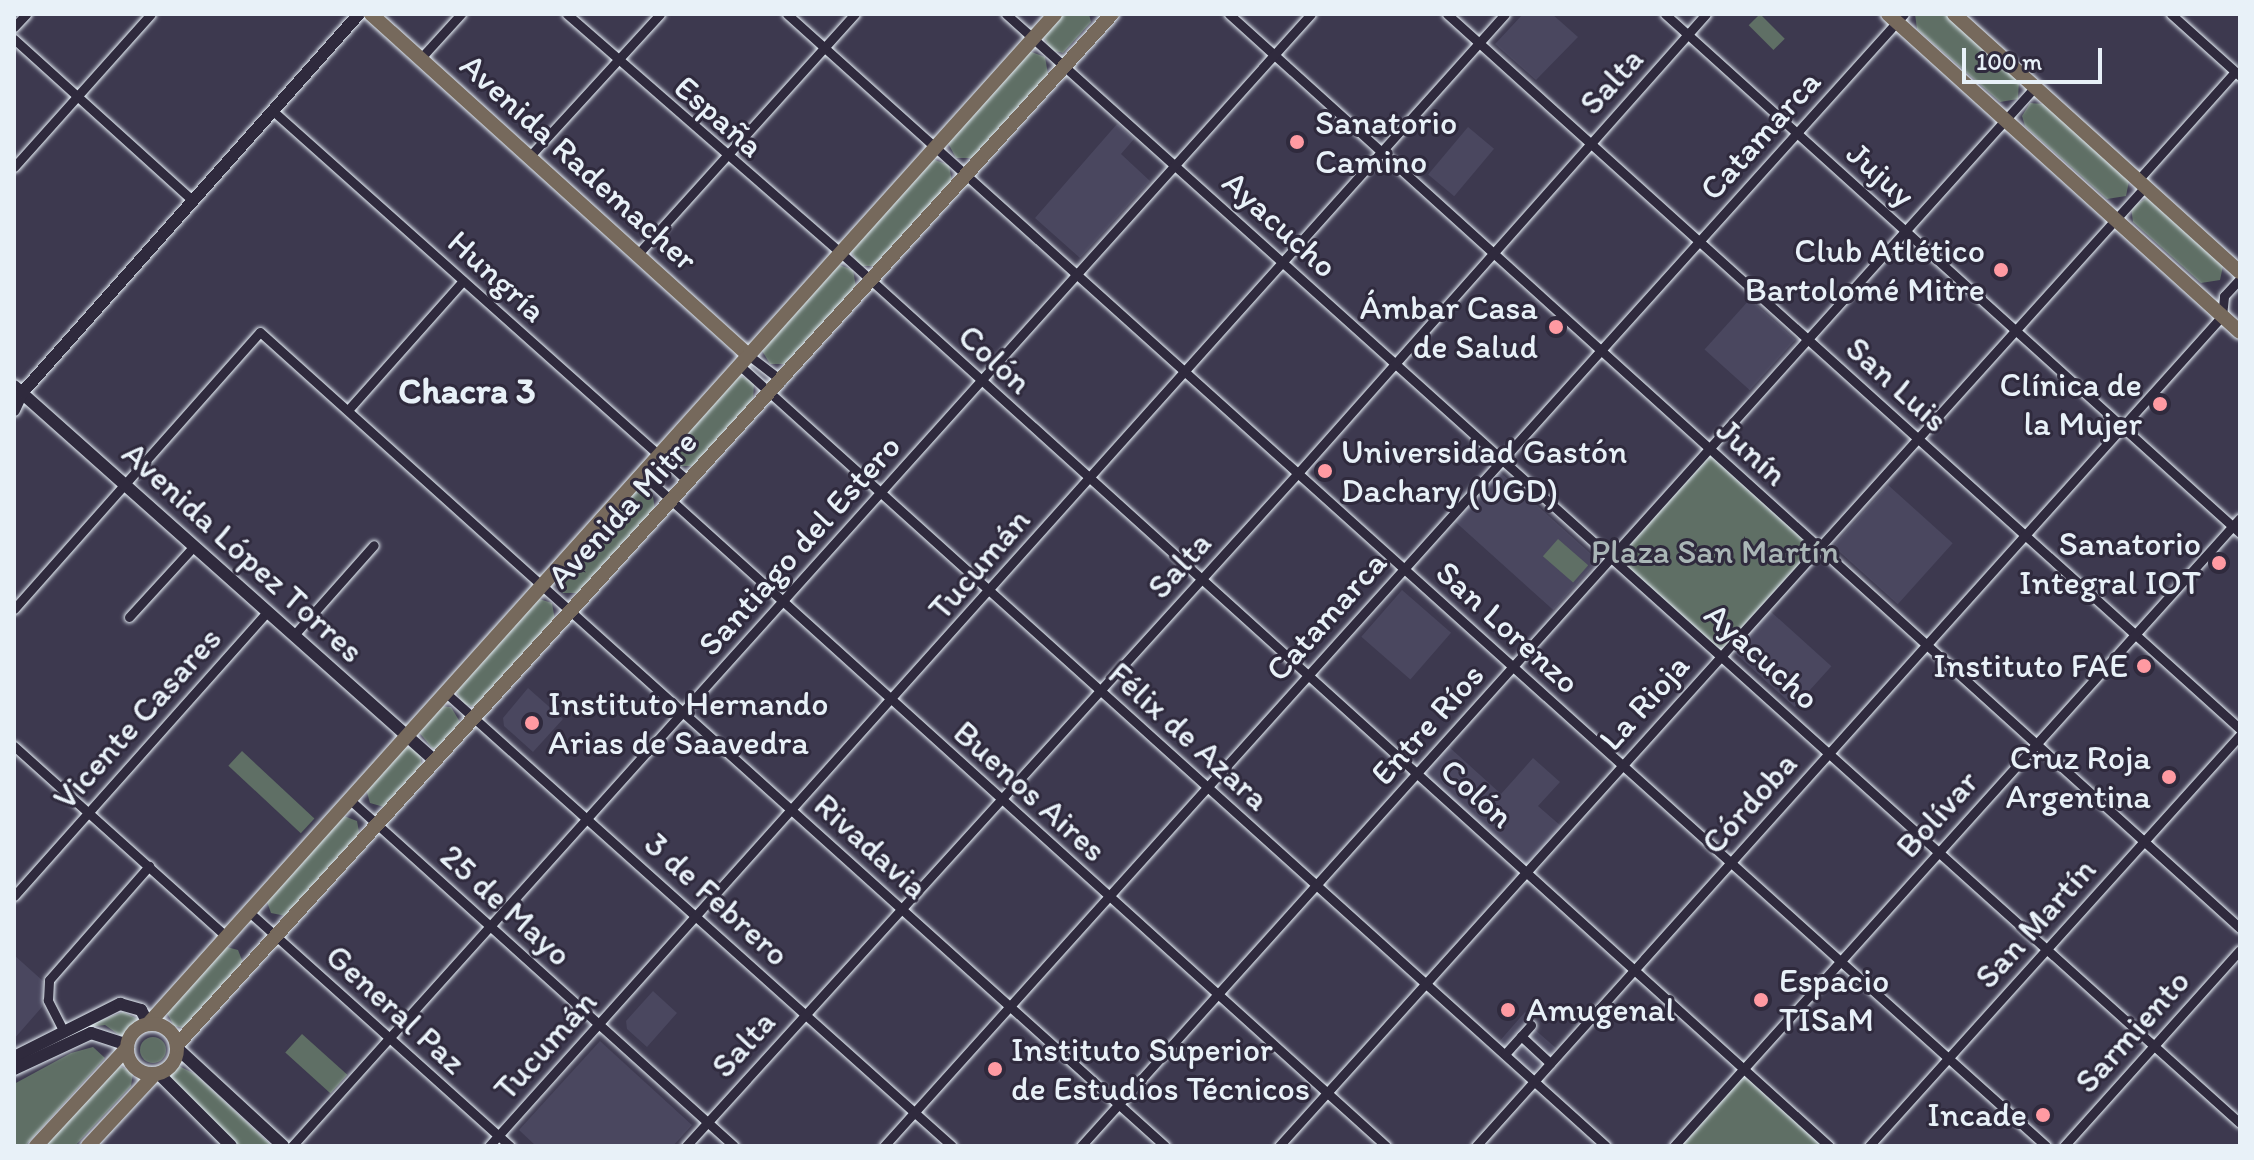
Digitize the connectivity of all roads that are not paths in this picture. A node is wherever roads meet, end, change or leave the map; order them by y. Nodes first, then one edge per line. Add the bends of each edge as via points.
1 (26, 14) edge
2 (151, 14) edge
3 (359, 14) edge
4 (371, 14) edge
5 (461, 14) edge
6 (567, 14) edge
7 (660, 14) edge
8 (787, 14) edge
9 (855, 14) edge
10 (1006, 14) edge
11 (1055, 14) edge
12 (1229, 14) edge
13 (1311, 14) edge
14 (1447, 14) edge
15 (1505, 14) edge
16 (1665, 14) edge
17 (1706, 14) edge
18 (1954, 14) edge
19 (2171, 14) edge
20 (1105, 17) edge
21 (1896, 17) edge
22 (14, 27) edge
23 (1688, 35) junction
24 (14, 39) edge
25 (1033, 39) junction
26 (1479, 43) junction
27 (825, 48) junction
28 (1275, 55) junction
29 (420, 59) junction
30 (618, 62) junction
31 (1063, 68) junction
32 (2237, 74) edge
33 (2035, 87) junction
34 (77, 96) junction
35 (273, 111) junction
36 (2002, 118) junction
37 (1797, 133) junction
38 (1590, 143) junction
39 (935, 147) junction
40 (1380, 154) junction
41 (529, 157) junction
42 (729, 159) junction
43 (1176, 166) junction
44 (14, 167) edge
45 (968, 179) junction
46 (2141, 183) junction
47 (193, 201) junction
48 (2116, 220) junction
49 (1903, 229) junction
50 (1699, 241) junction
51 (841, 253) junction
52 (1491, 253) junction
53 (637, 255) junction
54 (1282, 260) junction
55 (2240, 272) edge
56 (1079, 275) junction
57 (2240, 279) edge
58 (463, 281) junction
59 (873, 283) junction
60 (2222, 316) junction
61 (2015, 330) junction
62 (2240, 332) edge
63 (1807, 338) junction
64 (1601, 350) junction
65 (743, 359) junction
66 (1393, 361) junction
67 (1184, 370) junction
68 (782, 381) junction
69 (982, 382) junction
70 (17, 391) edge
71 (769, 395) junction
72 (14, 410) edge
73 (348, 410) junction
74 (2122, 427) junction
75 (1917, 438) junction
76 (1709, 448) junction
77 (658, 454) junction
78 (1503, 459) junction
79 (641, 473) junction
80 (1298, 473) junction
81 (1088, 477) junction
82 (687, 480) junction
83 (125, 484) junction
84 (882, 494) junction
85 (668, 500) junction
86 (2240, 518) edge
87 (2236, 529) edge
88 (2025, 535) junction
89 (374, 545) dead end
90 (194, 546) junction
91 (1818, 548) junction
92 (1612, 557) junction
93 (1404, 568) junction
94 (1199, 581) junction
95 (543, 584) junction
96 (991, 592) junction
97 (783, 603) junction
98 (14, 609) edge
99 (570, 609) junction
100 (267, 612) junction
101 (129, 617) dead end
102 (2134, 634) junction
103 (294, 635) junction
104 (1926, 645) junction
105 (1722, 655) junction
106 (1514, 667) junction
107 (1307, 675) junction
108 (1101, 692) junction
109 (446, 693) junction
110 (892, 701) junction
111 (683, 711) junction
112 (474, 718) junction
113 (2240, 732) edge
114 (407, 736) junction
115 (2036, 744) junction
116 (14, 746) edge
117 (1830, 752) junction
118 (434, 760) junction
119 (1623, 765) junction
120 (1417, 773) junction
121 (1207, 787) junction
122 (999, 798) junction
123 (349, 799) junction
124 (791, 809) junction
125 (88, 812) junction
126 (588, 818) junction
127 (377, 824) junction
128 (2143, 841) junction
129 (1939, 851) junction
130 (1731, 862) junction
131 (149, 866) junction
132 (1526, 872) junction
133 (1316, 885) junction
134 (14, 896) edge
135 (1109, 897) junction
136 (901, 908) junction
137 (248, 911) junction
138 (696, 916) junction
139 (490, 925) junction
140 (2240, 928) edge
141 (226, 936) junction
142 (276, 936) junction
143 (2046, 948) junction
144 (2240, 950) edge
145 (1841, 961) junction
146 (1634, 970) junction
147 (1426, 983) junction
148 (1218, 995) junction
149 (1010, 1006) junction
150 (805, 1014) junction
151 (149, 1022) junction
152 (599, 1024) junction
153 (1531, 1025) dead end
154 (64, 1032) junction
155 (1521, 1036) junction
156 (390, 1039) junction
157 (2154, 1045) junction
158 (127, 1046) junction
159 (177, 1047) junction
160 (1505, 1054) junction
161 (14, 1057) edge
162 (1948, 1058) junction
163 (1550, 1063) junction
164 (14, 1069) edge
165 (1743, 1069) junction
166 (156, 1073) junction
167 (1534, 1081) junction
168 (1327, 1093) junction
169 (1119, 1104) junction
170 (914, 1112) junction
171 (708, 1122) junction
172 (2240, 1123) edge
173 (498, 1136) junction
174 (36, 1146) edge
175 (88, 1146) edge
176 (231, 1146) edge
177 (283, 1146) edge
178 (292, 1146) edge
179 (489, 1146) edge
180 (510, 1146) edge
181 (686, 1146) edge
182 (734, 1146) edge
183 (884, 1146) edge
184 (952, 1146) edge
185 (1081, 1146) edge
186 (1165, 1146) edge
187 (1279, 1146) edge
188 (1386, 1146) edge
189 (1476, 1146) edge
190 (1606, 1146) edge
191 (1674, 1146) edge
192 (1829, 1146) edge
193 (1869, 1146) edge
194 (2046, 1146) edge
195 (2064, 1146) edge

1 - 22 street
2 - 34 street
3 - 35 main road
4 - 29 main road, Avenida Rademacher
5 - 29 street
6 - 30 street, España
7 - 30 street
8 - 27 street, San Lorenzo
9 - 27 street
10 - 25 street, Ayacucho
11 - 25 main road, Avenida Mitre
12 - 28 street, Junín
13 - 28 street, Santiago del Estero
14 - 26 street, San Luis
15 - 26 street, Tucumán
16 - 23 street, Jujuy
17 - 23 street, Salta
18 - 33 main road
19 - 32 street
20 - 31 main road, Avenida Mitre
21 - 36 main road
21 - 37 street, Catamarca
23 - 37 street, Jujuy
23 - 38 street, Salta
24 - 34 street
25 - 31 street, Ayacucho
25 - 39 main road, Avenida Mitre
26 - 38 street, San Luis
26 - 40 street, Tucumán
27 - 39 street, San Lorenzo
27 - 42 street
28 - 40 street, Junín
28 - 43 street, Santiago del Estero
29 - 41 main road, Avenida Rademacher
30 - 41 street
30 - 42 street, España
31 - 43 street, Ayacucho
31 - 45 main road, Avenida Mitre
32 - 46 street, La Rioja
33 - 36 street, Entre Ríos
33 - 46 main road
34 - 44 street
34 - 47 street
35 - 47 main road
35 - 58 street, Hungría
36 - 48 main road
36 - 49 street, Entre Ríos
37 - 49 street, Jujuy
37 - 50 street, Catamarca
38 - 50 street, San Luis
38 - 52 street, Salta
39 - 45 street, San Lorenzo
39 - 51 main road, Avenida Mitre
40 - 52 street, Junín
40 - 54 street, Tucumán
41 - 53 main road, Avenida Rademacher
42 - 51 street, España
42 - 53 street
43 - 54 street, Ayacucho
43 - 56 street, Santiago del Estero
45 - 56 street, San Lorenzo
45 - 59 main road, Avenida Mitre
46 - 48 street, La Rioja
46 - 55 main road
47 - 70 main road
48 - 60 main road
48 - 61 street, La Rioja
49 - 61 street, Jujuy
49 - 63 street, Entre Ríos
50 - 63 street, San Luis
50 - 64 street, Catamarca
51 - 59 street, Colón
51 - 65 main road, Avenida Mitre
52 - 64 street, Junín
52 - 66 street, Salta
53 - 65 main road, Avenida Rademacher
54 - 66 street, Ayacucho
54 - 67 street, Tucumán
56 - 67 street, San Lorenzo
56 - 69 street, Santiago del Estero
57 - 60 street, Córdoba via 2224,296
58 - 73 street
58 - 77 street, Hungría
59 - 68 main road, Avenida Mitre
59 - 69 street, Colón
60 - 62 main road
60 - 74 street, Córdoba
61 - 74 street, Jujuy
61 - 75 street, La Rioja
63 - 75 street, San Luis
63 - 76 street, Entre Ríos
64 - 76 street, Junín
64 - 78 street, Catamarca
65 - 68 street
65 - 71 street, Félix de Azara
65 - 77 main road, Avenida Mitre
66 - 78 street, Ayacucho
66 - 80 street, Salta
67 - 80 street, San Lorenzo
67 - 81 street, Tucumán
68 - 71 main road, Avenida Mitre
69 - 81 street, Colón
69 - 84 street, Santiago del Estero
70 - 72 main road
70 - 83 main road, Avenida López Torres
71 - 82 main road, Avenida Mitre
71 - 84 street, Félix de Azara
73 - 83 street, Rivadavia via 260,332
73 - 95 street, Rivadavia
74 - 87 street, Jujuy
74 - 88 street, Córdoba
75 - 88 street, San Luis
75 - 91 street, La Rioja
76 - 91 street, Junín
76 - 92 street, Entre Ríos
77 - 79 main road, Avenida Mitre
77 - 82 street, Hungría
78 - 92 street, Ayacucho
78 - 93 street, Catamarca
79 - 85 street, Buenos Aires
79 - 95 main road, Avenida Mitre
80 - 93 street, San Lorenzo
80 - 94 street, Salta
81 - 94 street, Colón
81 - 96 street, Tucumán
82 - 85 main road, Avenida Mitre
83 - 90 main road, Avenida López Torres
83 - 98 street
84 - 96 street, Félix de Azara
84 - 97 street, Santiago del Estero
85 - 97 street, Buenos Aires
85 - 99 main road, Avenida Mitre
86 - 87 street, Bolívar
87 - 102 street, Bolívar
88 - 102 street, San Luis
88 - 104 street, Córdoba
89 - 103 street
90 - 100 main road, Avenida López Torres
90 - 101 street
91 - 104 street, Junín
91 - 105 street, La Rioja
92 - 105 street, Ayacucho
92 - 106 street, Entre Ríos
93 - 106 street, San Lorenzo
93 - 107 street, Catamarca
94 - 107 street, Colón
94 - 108 street, Salta
95 - 99 street, Rivadavia
95 - 109 main road, Avenida Mitre
96 - 108 street, Félix de Azara
96 - 110 street, Tucumán
97 - 110 street, Buenos Aires
97 - 111 street, Santiago del Estero
99 - 111 street, Rivadavia
99 - 112 main road, Avenida Mitre
100 - 103 main road, Avenida López Torres
100 - 125 street, Vicente Casares
102 - 113 street, San Luis
102 - 115 street, Bolívar
103 - 114 main road, Avenida López Torres
104 - 115 street, Junín
104 - 117 street, Córdoba
105 - 117 street, Ayacucho
105 - 119 street, La Rioja
106 - 119 street, San Lorenzo
106 - 120 street, Entre Ríos
107 - 120 street, Colón
107 - 121 street, Catamarca
108 - 121 street, Félix de Azara
108 - 122 street, Salta
109 - 112 street, 3 de Febrero
109 - 114 main road, Avenida Mitre
110 - 122 street, Buenos Aires
110 - 124 street, Tucumán
111 - 124 street, Rivadavia
111 - 126 street, Santiago del Estero
112 - 118 main road, Avenida Mitre
112 - 126 street, 3 de Febrero
113 - 128 street, San Martín
114 - 118 main road, Avenida López Torres
114 - 123 main road, Avenida Mitre
115 - 128 street, Junín
115 - 129 street, Bolívar
116 - 125 street
117 - 129 street, Ayacucho
117 - 130 street, Córdoba
118 - 127 main road, Avenida Mitre
119 - 130 street, San Lorenzo
119 - 132 street, La Rioja
120 - 132 street, Colón
120 - 133 street, Entre Ríos
121 - 133 street, Félix de Azara
121 - 135 street, Catamarca
122 - 135 street, Buenos Aires
122 - 136 street, Salta
123 - 127 street, 25 de Mayo
123 - 137 main road, Avenida Mitre
124 - 136 street, Rivadavia
124 - 138 street, Tucumán
125 - 131 street
125 - 134 street, Vicente Casares
126 - 138 street, 3 de Febrero
126 - 139 street, Santiago del Estero
127 - 139 street, 25 de Mayo
127 - 142 main road, Avenida Mitre
128 - 140 street, Junín
128 - 143 street, San Martín
129 - 143 street, Ayacucho
129 - 145 street, Bolívar
130 - 145 street, San Lorenzo
130 - 146 street, Córdoba
131 - 141 street
131 - 154 street via 49,980 48,1000
132 - 146 street, Colón
132 - 147 street, La Rioja
133 - 147 street, Félix de Azara
133 - 148 street, Entre Ríos
135 - 148 street, Buenos Aires
135 - 149 street, Catamarca
136 - 149 street, Rivadavia
136 - 150 street, Salta
137 - 141 main road, Avenida Mitre
137 - 142 street, General Paz
138 - 150 street, 3 de Febrero
138 - 152 street, Tucumán
139 - 152 street, 25 de Mayo
139 - 156 street, Santiago del Estero
141 - 151 main road, Avenida Mitre
142 - 156 street, General Paz
142 - 159 main road, Avenida Mitre
143 - 157 street, Ayacucho
143 - 162 street, San Martín
144 - 157 street, Sarmiento
145 - 162 street, San Lorenzo
145 - 165 street, Bolívar
146 - 163 street, Córdoba
146 - 165 street, Colón
147 - 160 street, Félix de Azara
147 - 168 street, La Rioja
148 - 168 street, Buenos Aires
148 - 169 street, Entre Ríos
149 - 169 street, Rivadavia
149 - 170 street, Catamarca
150 - 170 street, 3 de Febrero
150 - 171 street, Salta
151 - 154 main road via 141,1010 120,1004
151 - 158 main road
151 - 159 main road via 171,1032
152 - 171 street, 25 de Mayo
152 - 173 street, Tucumán
153 - 155 street
154 - 161 main road
155 - 160 street
155 - 163 street
156 - 173 street, General Paz
156 - 178 street, Santiago del Estero
157 - 172 street, Ayacucho
157 - 195 street, Sarmiento
158 - 164 main road via 91,1033
158 - 166 main road via 135,1068
158 - 174 main road
159 - 166 main road via 170,1066
159 - 177 main road
160 - 167 street, Félix de Azara
162 - 193 street, San Martín
162 - 194 street, San Lorenzo
163 - 167 street, Córdoba
165 - 191 street, Bolívar
165 - 192 street, Colón
166 - 175 main road
166 - 176 main road
167 - 189 street, Córdoba
167 - 190 street, Félix de Azara
168 - 187 street, La Rioja
168 - 188 street, Buenos Aires
169 - 185 street, Entre Ríos
169 - 186 street, Rivadavia
170 - 183 street, Catamarca
170 - 184 street, 3 de Febrero
171 - 181 street, Salta
171 - 182 street, 25 de Mayo
173 - 179 street, Tucumán
173 - 180 street, General Paz

